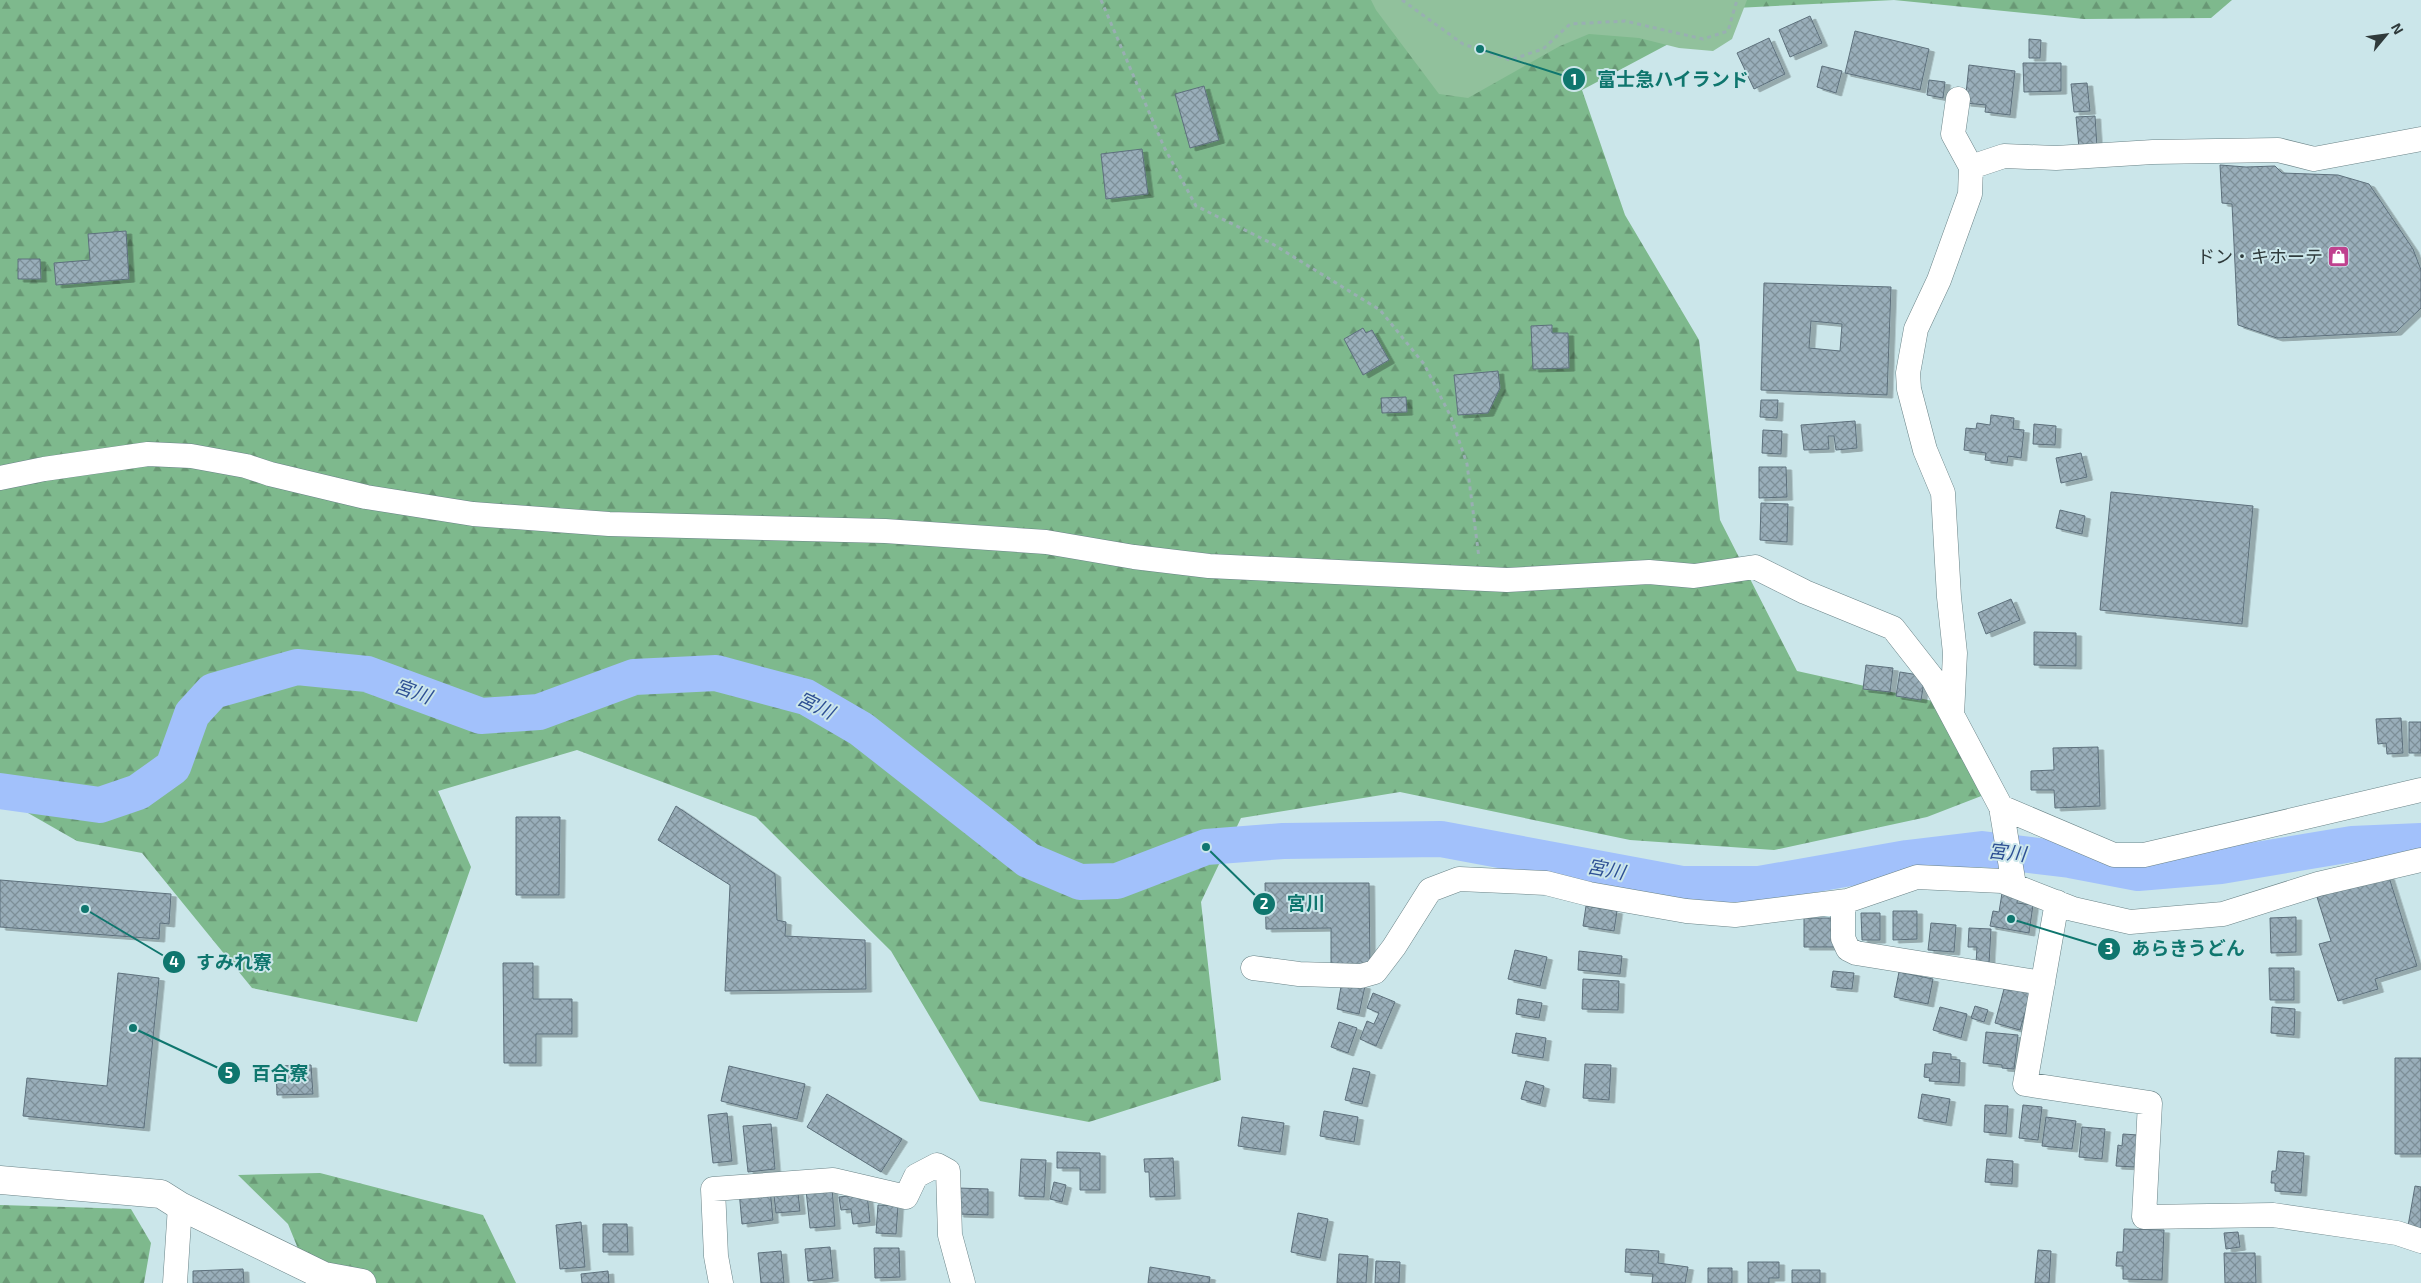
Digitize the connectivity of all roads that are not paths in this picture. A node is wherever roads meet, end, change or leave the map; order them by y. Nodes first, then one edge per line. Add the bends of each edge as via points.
1 (1958, 99) dead end
2 (2421, 139) edge
3 (1971, 167) junction
4 (0, 478) edge
5 (1952, 715) junction
6 (2421, 790) edge
7 (2002, 812) junction
8 (2421, 860) edge
9 (2014, 879) junction
10 (1843, 902) junction
11 (2057, 902) junction
12 (1253, 968) dead end
13 (2043, 983) junction
14 (0, 1180) edge
15 (180, 1206) junction
16 (2421, 1242) edge
17 (175, 1283) edge
18 (362, 1283) edge
19 (721, 1283) edge
20 (963, 1283) edge

1 - 3 street via 1953,134
2 - 3 street via 2314,160 2278,150 2153,152 2056,158 2004,156
3 - 5 street via 1970,194 1939,280 1916,329 1908,373 1925,450 1942,493 1955,653
4 - 5 street via 148,454 192,456 246,466 366,497 473,514 609,524 885,531 1046,542 1210,566 1507,580 1649,572 1694,576 1755,567 1805,592 1893,628 1933,679
5 - 7 street
6 - 7 street via 2144,855 2114,855
7 - 9 street
8 - 11 street via 2318,884 2223,914 2130,922 2073,909
9 - 10 street via 1917,877
9 - 11 street
10 - 12 street via 1735,915 1686,911 1546,883 1459,879 1430,890 1375,972 1352,976
10 - 13 street via 1843,938 1848,949 1856,953
11 - 13 street
13 - 16 street via 2025,1084 2150,1103 2144,1217 2273,1215 2397,1233
14 - 15 street via 162,1194
15 - 17 street
15 - 18 street via 324,1276
19 - 20 street via 716,1256 713,1188 833,1180 906,1197 916,1176 937,1165 948,1171 950,1235

